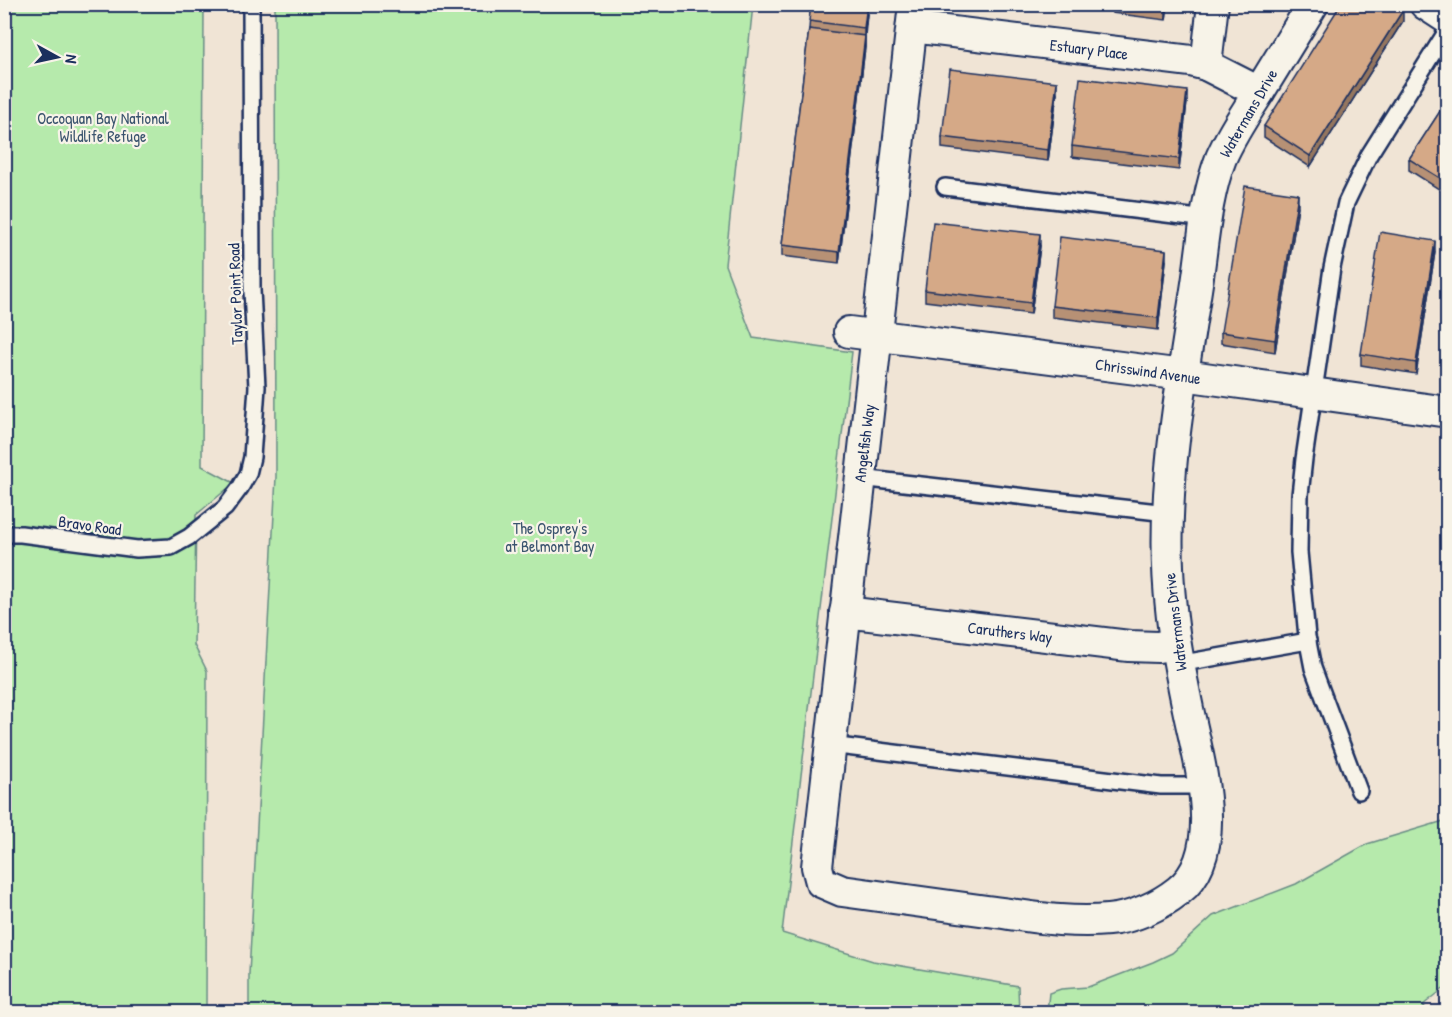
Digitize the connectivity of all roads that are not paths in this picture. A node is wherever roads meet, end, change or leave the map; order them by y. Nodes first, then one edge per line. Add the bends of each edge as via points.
1 (251, 4) edge
2 (1213, 4) edge
3 (1313, 4) edge
4 (1425, 4) edge
5 (913, 16) edge
6 (1448, 19) edge
7 (1448, 29) edge
8 (1206, 65) junction
9 (1259, 92) junction
10 (945, 187) dead end
11 (1207, 219) junction
12 (863, 333) junction
13 (1183, 375) junction
14 (1312, 393) junction
15 (1448, 412) edge
16 (860, 478) junction
17 (1167, 513) junction
18 (4, 534) edge
19 (171, 547) joint
20 (845, 612) junction
21 (1308, 641) junction
22 (1176, 654) junction
23 (830, 746) junction
24 (1203, 784) junction
25 (1359, 792) dead end
26 (821, 882) joint

1 - 19 lane, Taylor Point Road via 252,290 257,387 252,457 244,482 225,508
2 - 8 street
3 - 9 street, Watermans Drive
4 - 6 street
5 - 8 street, Estuary Place
5 - 12 street, Angelfish Way
7 - 14 lane via 1369,154 1346,203
8 - 9 street, Estuary Place
9 - 11 street, Watermans Drive via 1222,156
10 - 11 lane
11 - 13 street, Watermans Drive
12 - 13 street, Chrisswind Avenue
12 - 16 street, Angelfish Way
13 - 14 street, Chrisswind Avenue
13 - 17 street, Watermans Drive
14 - 15 street, Chrisswind Avenue
14 - 21 lane via 1299,522
16 - 17 lane
16 - 20 street, Angelfish Way
17 - 22 street, Watermans Drive
18 - 19 lane, Bravo Road via 137,549
20 - 22 street, Caruthers Way
20 - 23 street, Angelfish Way
21 - 22 lane
21 - 25 lane via 1313,668
22 - 24 street, Watermans Drive
23 - 24 lane via 1161,786
23 - 26 street, Angelfish Way via 817,855
24 - 26 street, Watermans Drive via 1207,820 1194,874 1181,890 1136,915 1088,921 1023,916 842,891

